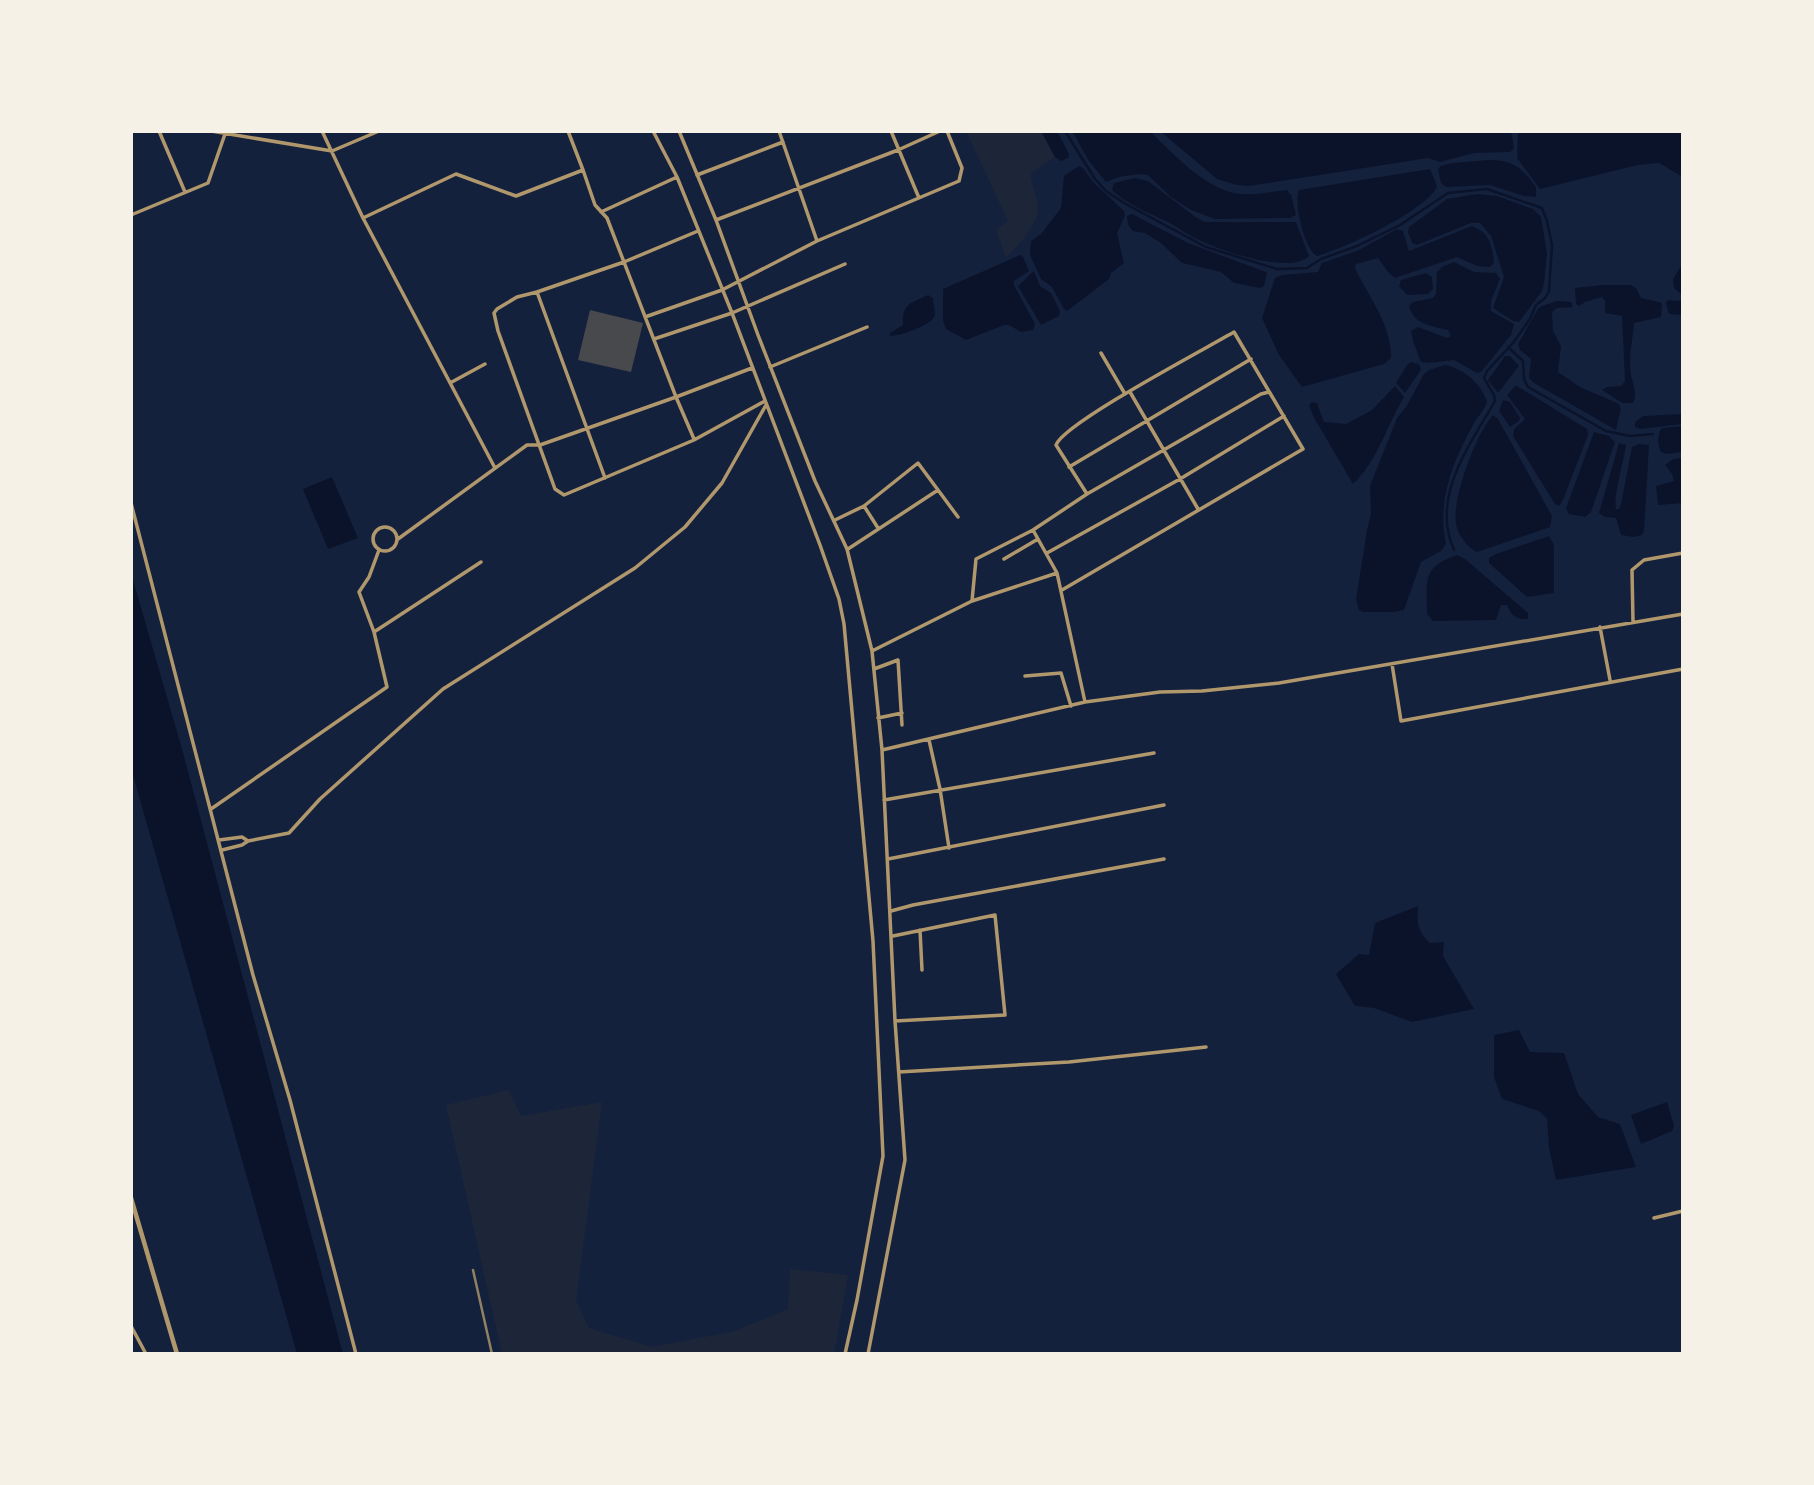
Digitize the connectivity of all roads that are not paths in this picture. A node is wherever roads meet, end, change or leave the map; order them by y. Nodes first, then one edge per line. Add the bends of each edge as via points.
1 (159, 131) edge
2 (211, 131) edge
3 (255, 131) edge
4 (322, 131) edge
5 (379, 131) edge
6 (568, 131) edge
7 (653, 131) edge
8 (679, 131) edge
9 (779, 131) edge
10 (891, 131) edge
11 (940, 131) edge
12 (947, 131) edge
13 (225, 134) junction
14 (254, 138) junction
15 (783, 142) junction
16 (898, 150) junction
17 (332, 151) junction
18 (583, 170) junction
19 (697, 175) junction
20 (677, 177) junction
21 (799, 189) junction
22 (185, 192) junction
23 (919, 198) junction
24 (601, 212) junction
25 (131, 215) edge
26 (363, 218) junction
27 (716, 220) junction
28 (698, 231) junction
29 (817, 241) junction
30 (624, 262) junction
31 (845, 264) dead end
32 (738, 282) junction
33 (722, 290) junction
34 (537, 292) junction
35 (747, 307) junction
36 (732, 313) junction
37 (645, 317) junction
38 (867, 327) dead end
39 (654, 338) junction
40 (1101, 353) dead end
41 (1251, 359) junction
42 (485, 364) dead end
43 (770, 367) junction
44 (752, 368) junction
45 (450, 383) junction
46 (1269, 391) junction
47 (1128, 393) junction
48 (676, 397) junction
49 (765, 403) junction
50 (1283, 416) junction
51 (1147, 421) junction
52 (587, 427) junction
53 (694, 440) junction
54 (540, 445) junction
55 (1163, 450) junction
56 (1069, 467) junction
57 (495, 468) junction
58 (605, 478) junction
59 (1180, 479) junction
60 (938, 490) junction
61 (1087, 494) junction
62 (131, 503) edge
63 (864, 506) junction
64 (1198, 509) junction
65 (958, 517) dead end
66 (835, 520) junction
67 (878, 528) junction
68 (1033, 530) junction
69 (1039, 539) junction
70 (398, 540) junction
71 (379, 550) junction
72 (848, 550) junction
73 (1047, 553) junction
74 (1683, 553) edge
75 (1004, 559) dead end
76 (481, 562) dead end
77 (1057, 573) junction
78 (1062, 590) junction
79 (972, 601) junction
80 (1683, 614) edge
81 (1633, 622) junction
82 (1600, 627) junction
83 (374, 632) junction
84 (872, 651) junction
85 (1392, 663) junction
86 (874, 669) junction
87 (1683, 669) edge
88 (1025, 676) dead end
89 (1610, 681) junction
90 (1085, 702) junction
91 (1071, 706) junction
92 (902, 713) junction
93 (878, 718) junction
94 (902, 725) dead end
95 (929, 740) junction
96 (882, 750) junction
97 (1154, 753) dead end
98 (940, 789) junction
99 (884, 800) junction
100 (1164, 806) dead end
101 (211, 809) junction
102 (219, 840) junction
103 (248, 841) junction
104 (949, 848) junction
105 (222, 850) junction
106 (888, 859) junction
107 (1164, 859) dead end
108 (891, 912) junction
109 (920, 930) junction
110 (893, 936) junction
111 (922, 970) dead end
112 (895, 1021) junction
113 (1206, 1047) dead end
114 (899, 1072) junction
115 (131, 1198) edge
116 (1683, 1211) edge
117 (1654, 1218) dead end
118 (131, 1326) edge
119 (146, 1354) edge
120 (177, 1354) edge
121 (356, 1354) edge
122 (845, 1354) edge
123 (868, 1354) edge

1 - 22 street
2 - 13 street
3 - 14 street
4 - 17 street
5 - 17 street
6 - 18 street
7 - 20 street
8 - 19 street
9 - 15 street
10 - 16 street
11 - 16 street
12 - 23 street via 962,168 959,181
13 - 14 street
13 - 22 street via 208,183
14 - 17 street
15 - 19 street
15 - 21 street
16 - 21 street
16 - 23 street
17 - 26 street
18 - 24 street via 594,205
18 - 26 street via 516,196 456,174
19 - 27 street
20 - 24 street
20 - 28 street
21 - 27 street
21 - 29 street
22 - 25 street
23 - 29 street
24 - 30 street
26 - 45 street
27 - 32 street
28 - 30 street
28 - 33 street
29 - 32 street
30 - 34 street
30 - 37 street
31 - 35 street
32 - 33 street
32 - 35 street
33 - 36 street
33 - 37 street
34 - 52 street
34 - 54 street via 517,297 494,313
35 - 36 street
35 - 43 street
36 - 39 street
36 - 44 street
37 - 39 street
38 - 43 street
39 - 48 street
40 - 47 street
41 - 46 street
41 - 47 street via 1234,332
41 - 51 street
42 - 45 street
43 - 66 street
44 - 48 street
44 - 49 street
45 - 57 street
46 - 50 street
46 - 55 street
47 - 51 street
47 - 56 street via 1059,438 1056,445
48 - 52 street
48 - 53 street
49 - 53 street
49 - 103 street via 722,483 685,527 635,568 443,689 320,799 289,833
49 - 122 street via 839,599 872,928 884,1156
50 - 59 street
50 - 64 street via 1303,449
51 - 55 street
51 - 56 street
52 - 54 street
52 - 58 street
53 - 58 street
54 - 57 street via 527,445
54 - 58 street via 555,489 564,495
55 - 59 street
55 - 61 street
56 - 61 street
57 - 70 street
59 - 64 street
59 - 73 street
60 - 63 street via 918,463
60 - 65 street
60 - 67 street
61 - 68 street
62 - 101 street
63 - 66 street
63 - 67 street
64 - 78 street
66 - 72 street
67 - 72 street
68 - 69 street
68 - 79 street via 976,559
69 - 73 street
69 - 75 street
70 - 71 street via 395,547
70 - 71 street via 396,531 381,527 373,540
71 - 83 street via 359,592
72 - 84 street
73 - 77 street
74 - 81 street via 1644,559 1632,570
76 - 83 street
77 - 78 street
77 - 79 street
78 - 90 street
79 - 84 street
80 - 81 street
81 - 82 street
82 - 85 street
82 - 89 street
83 - 101 street via 387,687
84 - 86 street
85 - 89 street via 1401,721
85 - 90 street via 1279,683
86 - 92 street via 898,660
86 - 93 street
87 - 89 street
88 - 91 street via 1061,673
90 - 91 street
91 - 95 street
92 - 93 street
92 - 94 street
93 - 96 street
95 - 96 street
95 - 98 street
96 - 99 street
97 - 98 street
98 - 99 street
98 - 104 street
99 - 106 street
100 - 104 street
101 - 102 street
102 - 103 street via 242,837
102 - 105 street
103 - 105 street
104 - 106 street
105 - 121 street
106 - 108 street
107 - 108 street
108 - 110 street
109 - 110 street
109 - 111 street
109 - 112 street via 995,915 1005,1014
110 - 112 street
112 - 114 street
113 - 114 street via 1069,1062
114 - 123 street via 905,1160
115 - 120 street
116 - 117 street
118 - 119 street

